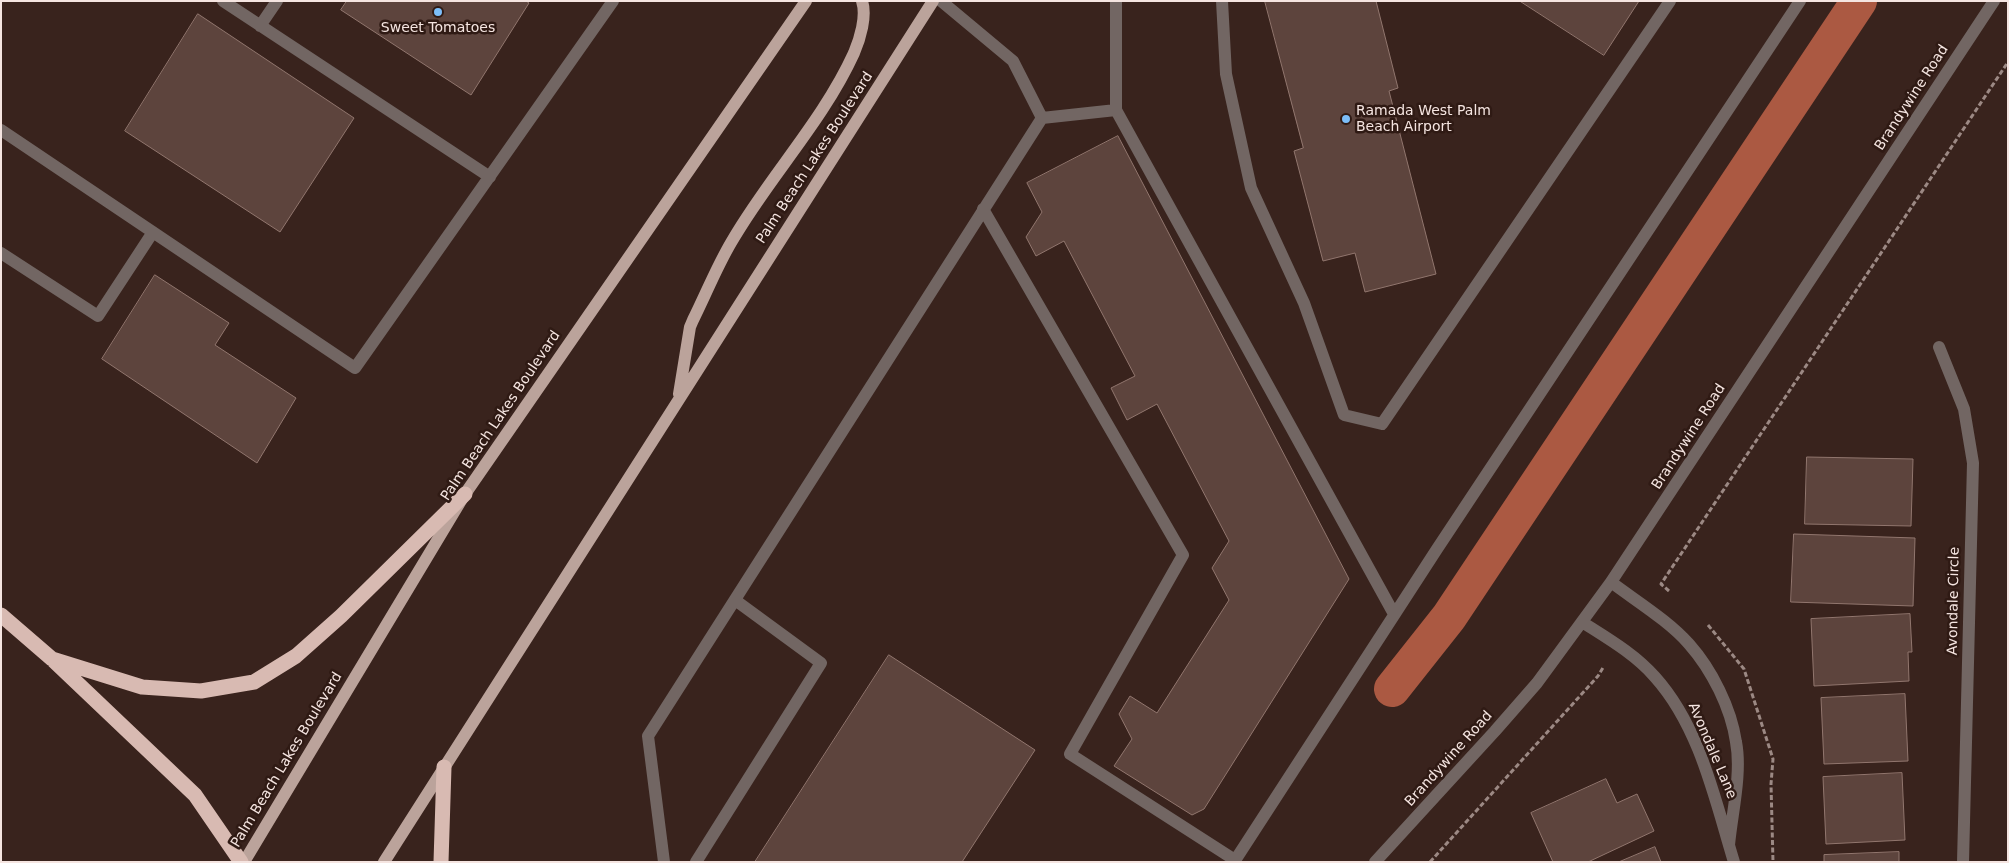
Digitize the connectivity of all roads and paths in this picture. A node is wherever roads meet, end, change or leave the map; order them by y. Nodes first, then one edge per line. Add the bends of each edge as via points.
1 (223, 1) edge
2 (277, 1) edge
3 (613, 1) edge
4 (806, 1) edge
5 (862, 1) edge
6 (933, 1) edge
7 (941, 1) edge
8 (1116, 1) edge
9 (1222, 1) edge
10 (1670, 1) edge
11 (1800, 1) edge
12 (1994, 1) edge
13 (260, 26) junction
14 (2008, 62) edge
15 (1116, 110) junction
16 (1042, 118) junction
17 (1, 130) edge
18 (490, 177) junction
19 (984, 209) junction
20 (154, 232) junction
21 (1, 253) edge
22 (1939, 347) dead end
23 (678, 401) junction
24 (465, 494) junction
25 (1611, 582) junction
26 (1672, 594) dead end
27 (735, 600) junction
28 (1394, 614) junction
29 (1, 615) edge
30 (1582, 622) junction
31 (1705, 623) dead end
32 (52, 659) junction
33 (1598, 676) dead end
34 (444, 767) junction
35 (1729, 844) junction
36 (1235, 861) edge
37 (242, 862) edge
38 (384, 862) edge
39 (442, 862) edge
40 (664, 862) edge
41 (696, 862) edge
42 (1375, 862) edge
43 (1430, 862) edge
44 (1734, 862) edge
45 (1773, 862) edge
46 (1963, 862) edge

1 - 13 street
2 - 13 street
3 - 18 street
4 - 24 main road, Palm Beach Lakes Boulevard
5 - 23 main road via 861,30 854,52 827,100 732,241 690,327
6 - 23 main road, Palm Beach Lakes Boulevard
7 - 16 street via 1013,61
8 - 15 street
9 - 10 street via 1226,74 1251,188 1304,303 1344,416 1382,424
11 - 28 street
12 - 25 street, Brandywine Road
13 - 18 street
14 - 26 path via 1661,584
15 - 16 street
15 - 28 street
16 - 19 street
17 - 20 street
18 - 20 street via 356,368
19 - 27 street
19 - 36 street via 1182,555 1070,754
20 - 21 street via 98,316
22 - 46 street, Avondale Circle via 1964,409 1973,463
23 - 34 main road, Palm Beach Lakes Boulevard
24 - 32 highway via 335,622 296,656 254,682 201,691 142,687
24 - 37 main road, Palm Beach Lakes Boulevard
25 - 30 street, Brandywine Road
25 - 35 street, Avondale Lane via 1688,643 1710,674 1727,709 1737,743
27 - 40 street via 648,736
27 - 41 street via 821,662
28 - 36 street
29 - 32 highway
30 - 35 street, Avondale Lane via 1618,645 1654,676 1674,700 1718,803
30 - 42 street, Brandywine Road via 1507,718
31 - 45 path via 1744,668 1773,759
32 - 37 highway via 196,795
33 - 43 path
34 - 38 main road, Palm Beach Lakes Boulevard
34 - 39 highway
35 - 44 street, Avondale Lane

